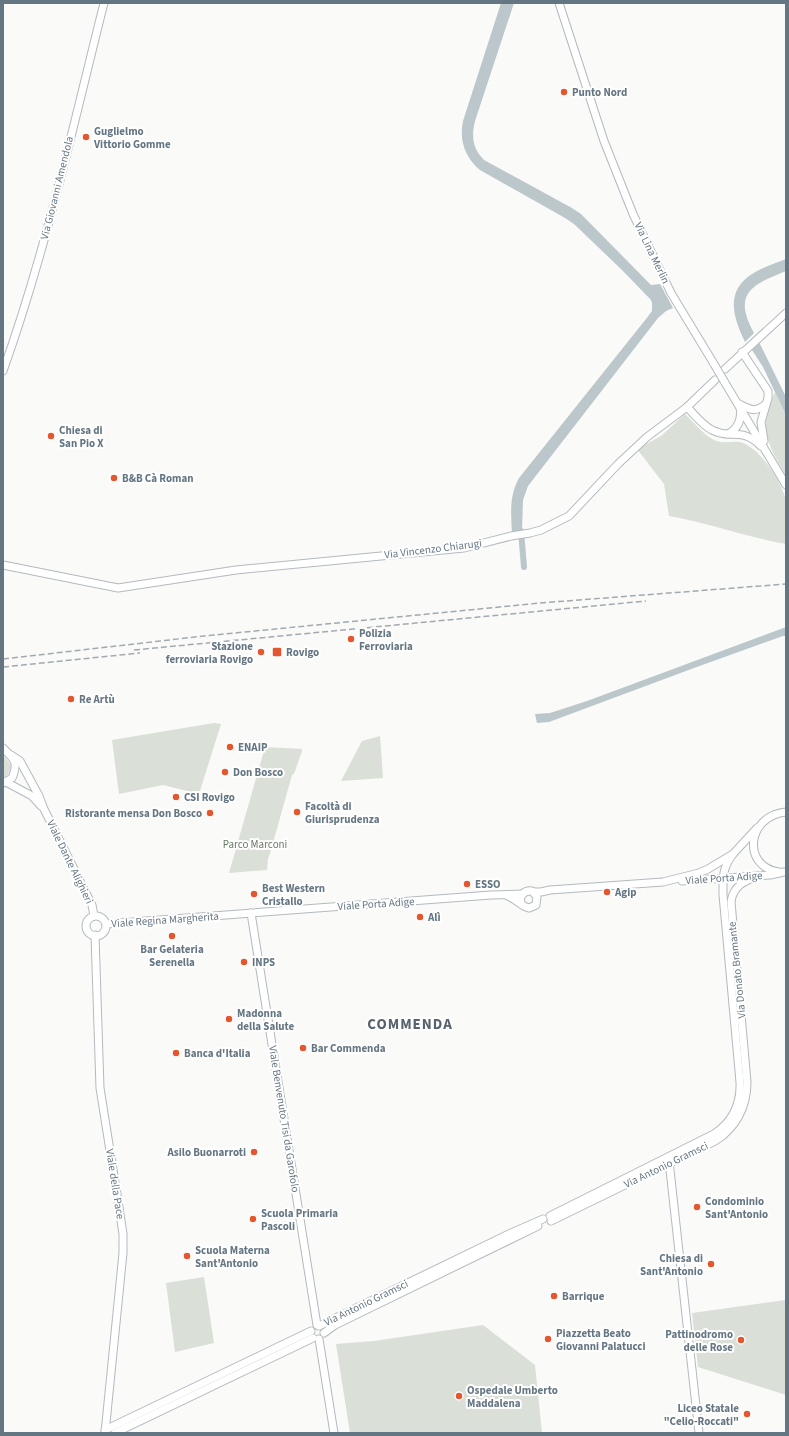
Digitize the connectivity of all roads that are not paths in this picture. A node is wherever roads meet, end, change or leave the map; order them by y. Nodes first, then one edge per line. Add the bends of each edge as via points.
1 (104, 3) edge
2 (559, 3) edge
3 (786, 313) edge
4 (742, 352) junction
5 (725, 369) dead end
6 (3, 371) edge
7 (715, 380) dead end
8 (739, 404) junction
9 (766, 404) junction
10 (687, 407) junction
11 (728, 434) junction
12 (769, 455) junction
13 (786, 484) edge
14 (3, 565) edge
15 (3, 748) edge
16 (10, 755) junction
17 (5, 782) edge
18 (44, 809) junction
19 (786, 812) edge
20 (757, 828) junction
21 (732, 854) junction
22 (785, 872) edge
23 (758, 876) junction
24 (724, 879) junction
25 (713, 880) junction
26 (663, 882) junction
27 (555, 890) junction
28 (534, 892) junction
29 (502, 894) junction
30 (523, 894) junction
31 (722, 895) junction
32 (537, 902) junction
33 (521, 903) junction
34 (250, 913) junction
35 (225, 915) joint
36 (94, 916) junction
37 (106, 924) junction
38 (95, 936) junction
39 (747, 1078) joint
40 (740, 1082) joint
41 (669, 1161) junction
42 (547, 1220) junction
43 (318, 1325) junction
44 (324, 1333) junction
45 (314, 1336) junction
46 (105, 1432) edge
47 (115, 1433) edge
48 (334, 1433) edge
49 (699, 1433) edge

1 - 6 street, Via Giovanni Amendola via 29,295
2 - 8 street, Via Lina Merlin, bridge via 604,141 633,214 672,293
3 - 4 street
4 - 5 street
4 - 9 street via 768,391
7 - 10 street, Via Vincenzo Chiarugi
8 - 9 street via 756,410
8 - 11 street via 738,425
8 - 12 street, Via Lina Merlin
9 - 12 street via 761,431
10 - 11 street via 712,431
10 - 14 street, Via Vincenzo Chiarugi via 647,437 569,516 530,533 464,548 236,570 118,588
11 - 12 street via 749,436
12 - 13 street, Via Lina Merlin
15 - 16 street, Viale Dante Alighieri
16 - 17 street via 16,762 16,767 12,778
16 - 18 street, Viale Dante Alighieri via 20,761
17 - 18 street via 32,796
18 - 36 street, Viale Dante Alighieri via 92,905
19 - 20 street, Viale Porta Adige via 770,817
20 - 21 street, Viale Porta Adige
20 - 22 street, Viale Porta Adige via 754,847 760,861 771,870
21 - 24 street via 725,865
21 - 26 street, Viale Porta Adige via 699,873
22 - 23 street, Viale Porta Adige
23 - 24 street, Viale Porta Adige
23 - 39 street, Via Donato Bramante via 738,885 730,902
24 - 25 street, Viale Porta Adige
24 - 31 street
25 - 26 street, Viale Porta Adige
25 - 31 street
26 - 27 street, Viale Porta Adige
27 - 28 street, Viale Porta Adige
27 - 32 street, Viale Porta Adige
28 - 30 street, Viale Porta Adige
28 - 32 street
29 - 30 street, Viale Porta Adige
29 - 33 street, Viale Porta Adige
29 - 34 street, Viale Porta Adige
30 - 33 street
31 - 40 street, Via Donato Bramante
32 - 33 street, Viale Porta Adige via 529,908
34 - 35 street, Viale Porta Adige
34 - 43 street, Viale Benvenuto Tisi da Garofolo
35 - 37 street, Viale Regina Margherita
36 - 37 street via 100,917
36 - 38 street via 87,921 86,926
37 - 38 street via 103,933
38 - 46 street, Viale della Pace via 100,1088 123,1234
39 - 41 street, Via Antonio Gramsci via 745,1101 732,1128 719,1139
40 - 41 street, Via Antonio Gramsci via 736,1108 725,1125
41 - 42 street, Via Antonio Gramsci
41 - 49 street
42 - 43 street, Via Antonio Gramsci via 490,1243
42 - 44 street, Via Antonio Gramsci via 342,1321
43 - 44 street via 323,1328
43 - 45 street via 312,1327
44 - 45 street via 322,1336
45 - 46 street, Via Antonio Gramsci
45 - 47 street
45 - 48 street

